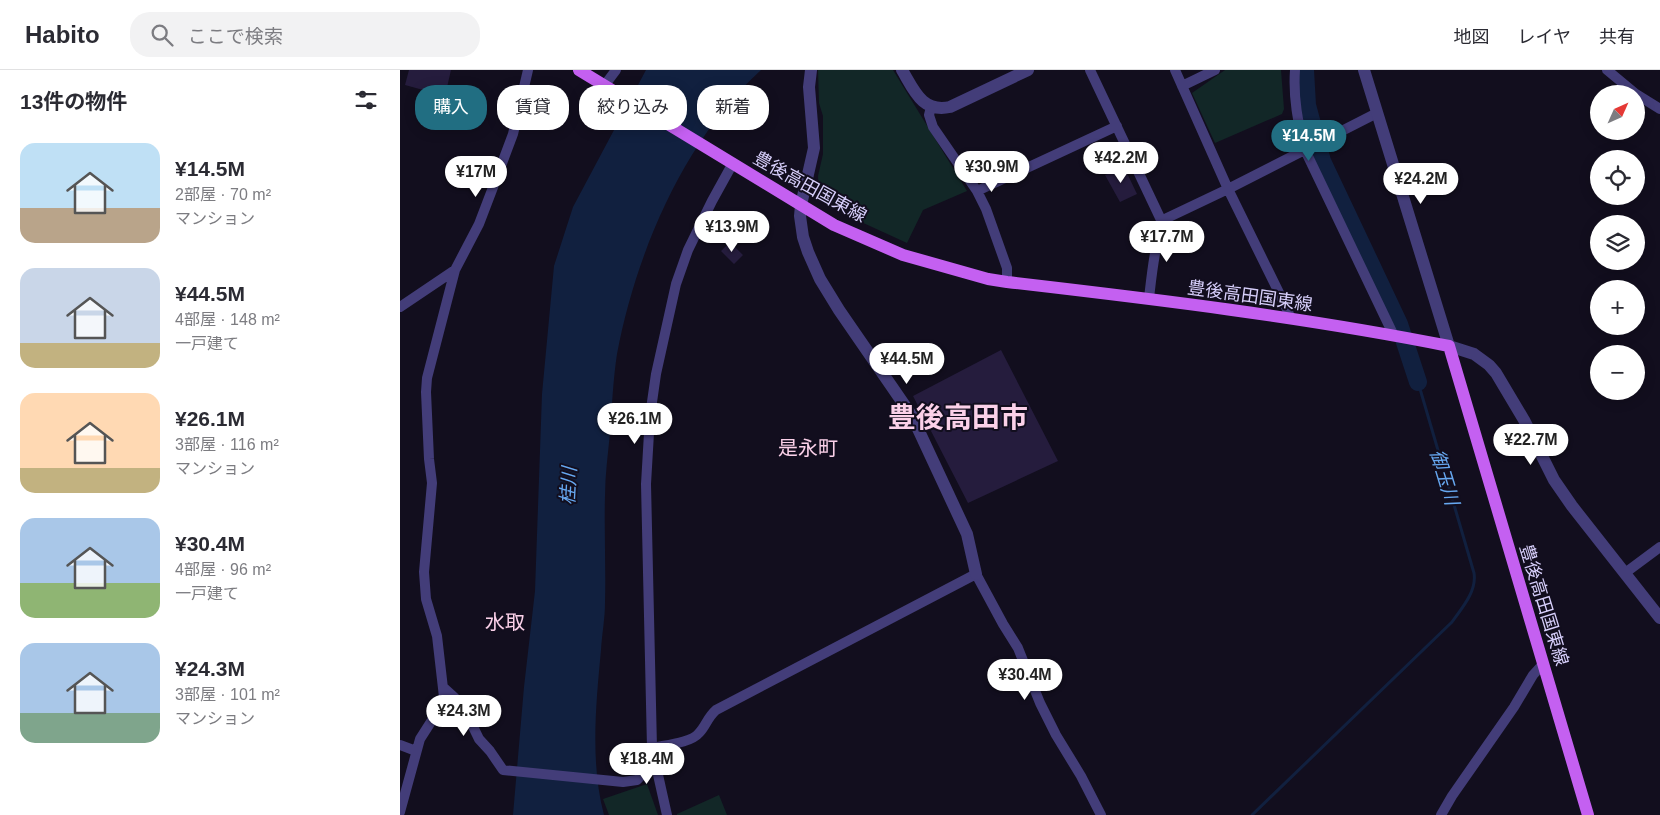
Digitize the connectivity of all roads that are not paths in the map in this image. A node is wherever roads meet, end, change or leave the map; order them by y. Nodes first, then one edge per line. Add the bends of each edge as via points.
1 (528, 70) edge
2 (579, 70) edge
3 (616, 70) edge
4 (811, 70) edge
5 (902, 70) edge
6 (1028, 70) edge
7 (1090, 70) edge
8 (1175, 70) edge
9 (1215, 70) edge
10 (1296, 70) edge
11 (1364, 70) edge
12 (1607, 70) edge
13 (602, 85) edge
14 (605, 85) edge
15 (1625, 85) edge
16 (1182, 86) junction
17 (1645, 100) edge
18 (931, 107) junction
19 (1660, 110) edge
20 (1377, 113) junction
21 (1117, 126) junction
22 (678, 130) edge
23 (1305, 150) junction
24 (733, 163) junction
25 (1228, 189) junction
26 (977, 191) junction
27 (801, 205) junction
28 (1162, 222) junction
29 (456, 270) junction
30 (1007, 282) junction
31 (1148, 298) junction
32 (400, 306) edge
33 (1290, 319) junction
34 (1395, 336) junction
35 (1449, 346) junction
36 (1660, 547) edge
37 (1625, 573) junction
38 (976, 574) junction
39 (1660, 618) edge
40 (1543, 664) junction
41 (444, 688) junction
42 (400, 745) edge
43 (652, 748) junction
44 (416, 751) junction
45 (400, 812) edge
46 (666, 815) edge
47 (1101, 815) edge
48 (1441, 815) edge
49 (1588, 815) edge

1 - 29 street via 513,134 479,224
2 - 13 main road, 豊後高田国東線
3 - 14 street
4 - 27 street via 809,87 814,148
5 - 18 street via 916,94
6 - 18 street via 950,107
7 - 21 street
8 - 16 street
9 - 16 street
10 - 23 street via 1297,119
11 - 20 street
12 - 15 street
16 - 25 street
17 - 19 street
18 - 26 street via 929,115 933,126
20 - 23 street
20 - 35 street
21 - 26 street
21 - 28 street
22 - 24 main road, 豊後高田国東線
23 - 25 street
23 - 34 street
24 - 27 main road, 豊後高田国東線
24 - 43 street via 688,250 676,284 651,407 646,484
25 - 28 street
25 - 33 street
26 - 30 street via 1007,268
27 - 30 main road, 豊後高田国東線 via 834,225 903,255
27 - 38 street via 803,237 820,278 838,310 912,416 967,534
28 - 31 street
29 - 32 street
29 - 41 street via 430,365 426,392 432,484 424,572 426,599 437,636
30 - 31 main road, 豊後高田国東線
31 - 33 main road, 豊後高田国東線
33 - 34 main road, 豊後高田国東線
34 - 35 main road, 豊後高田国東線
35 - 37 street via 1474,354 1496,372 1554,480
35 - 40 main road, 豊後高田国東線
36 - 37 street
37 - 39 street
38 - 43 street via 716,710 695,737
38 - 47 street via 1018,648 1056,735 1082,776
40 - 48 street
40 - 49 main road, 豊後高田国東線
41 - 43 street via 464,708 479,739 503,770 623,782 637,780
41 - 44 street via 443,703
42 - 44 street
43 - 46 street
44 - 45 street

